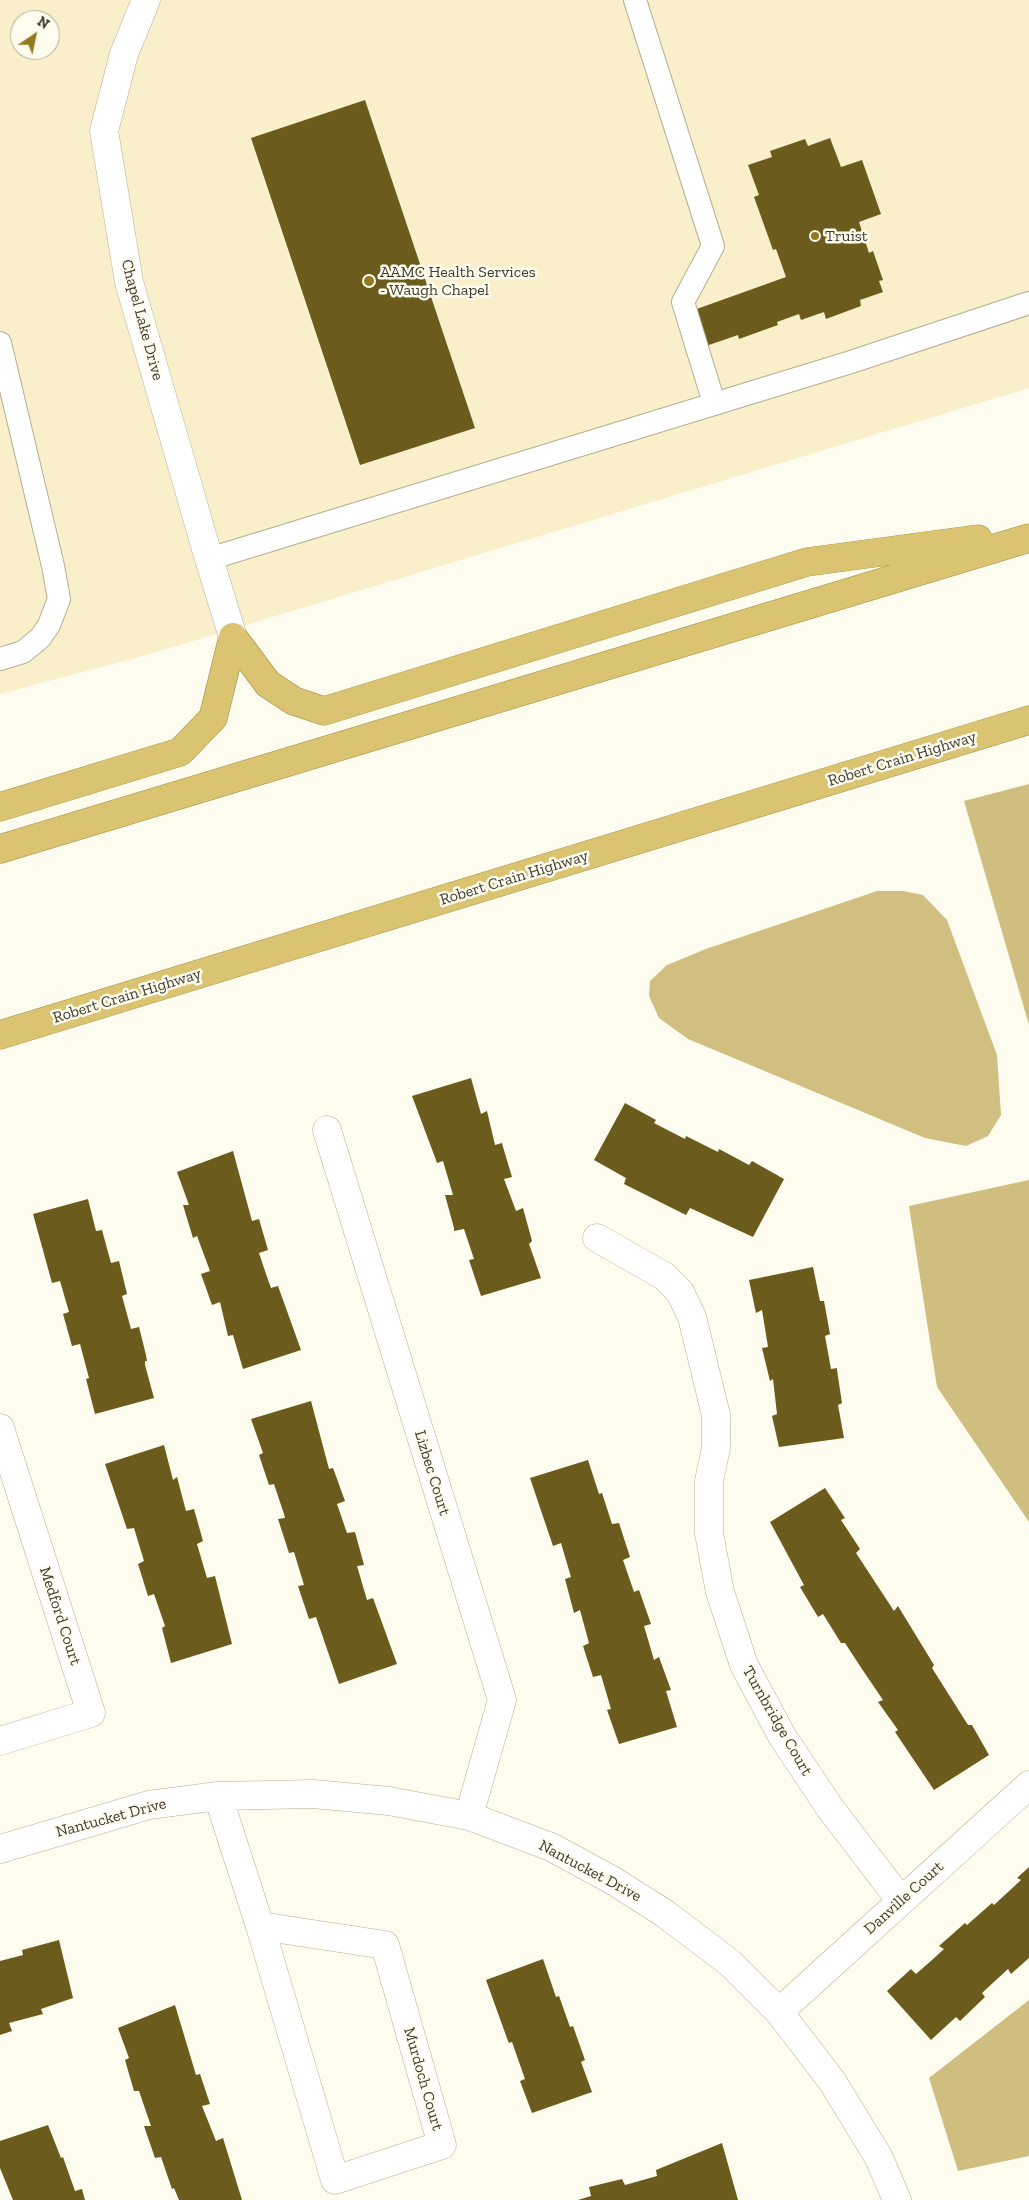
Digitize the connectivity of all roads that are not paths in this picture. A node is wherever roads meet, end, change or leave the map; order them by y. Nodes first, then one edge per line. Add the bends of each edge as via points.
1 (146, 0) edge
2 (635, 0) edge
3 (1029, 303) edge
4 (0, 343) edge
5 (714, 403) junction
6 (1029, 532) edge
7 (1029, 538) edge
8 (208, 559) junction
9 (233, 637) junction
10 (0, 659) edge
11 (1029, 720) edge
12 (0, 807) edge
13 (0, 849) edge
14 (0, 1036) edge
15 (327, 1130) dead end
16 (597, 1238) dead end
17 (0, 1428) edge
18 (0, 1741) edge
19 (1029, 1785) edge
20 (218, 1796) junction
21 (469, 1816) junction
22 (0, 1849) edge
23 (901, 1901) junction
24 (260, 1926) junction
25 (779, 2012) junction
26 (897, 2200) edge

1 - 8 street, Chapel Lake Drive via 124,54 104,131 129,282
2 - 5 lane via 712,246 683,302
3 - 5 lane
4 - 10 lane via 59,599 40,638 23,652
5 - 8 lane
6 - 9 highway via 807,562 324,711 294,701 268,684
7 - 13 highway
8 - 9 street, Chapel Lake Drive
9 - 12 highway via 212,718 180,752
11 - 14 highway, Robert Crain Highway
15 - 21 street, Lizbec Court via 502,1700
16 - 23 street, Turnbridge Court via 664,1276 680,1292 692,1316 716,1415 716,1448 709,1481 709,1533 720,1592 744,1665 782,1736 830,1808
17 - 18 street, Medford Court via 91,1713
19 - 23 street, Danville Court
20 - 21 street, Nantucket Drive via 313,1794 389,1801
20 - 22 street, Nantucket Drive via 149,1805
20 - 24 street, Murdoch Court
21 - 25 street, Nantucket Drive via 551,1847 612,1880 664,1913 730,1963
23 - 25 street, Danville Court
24 - 24 street, Murdoch Court via 335,2180 442,2144 385,1945
25 - 26 street, Nantucket Drive via 832,2081 879,2158

